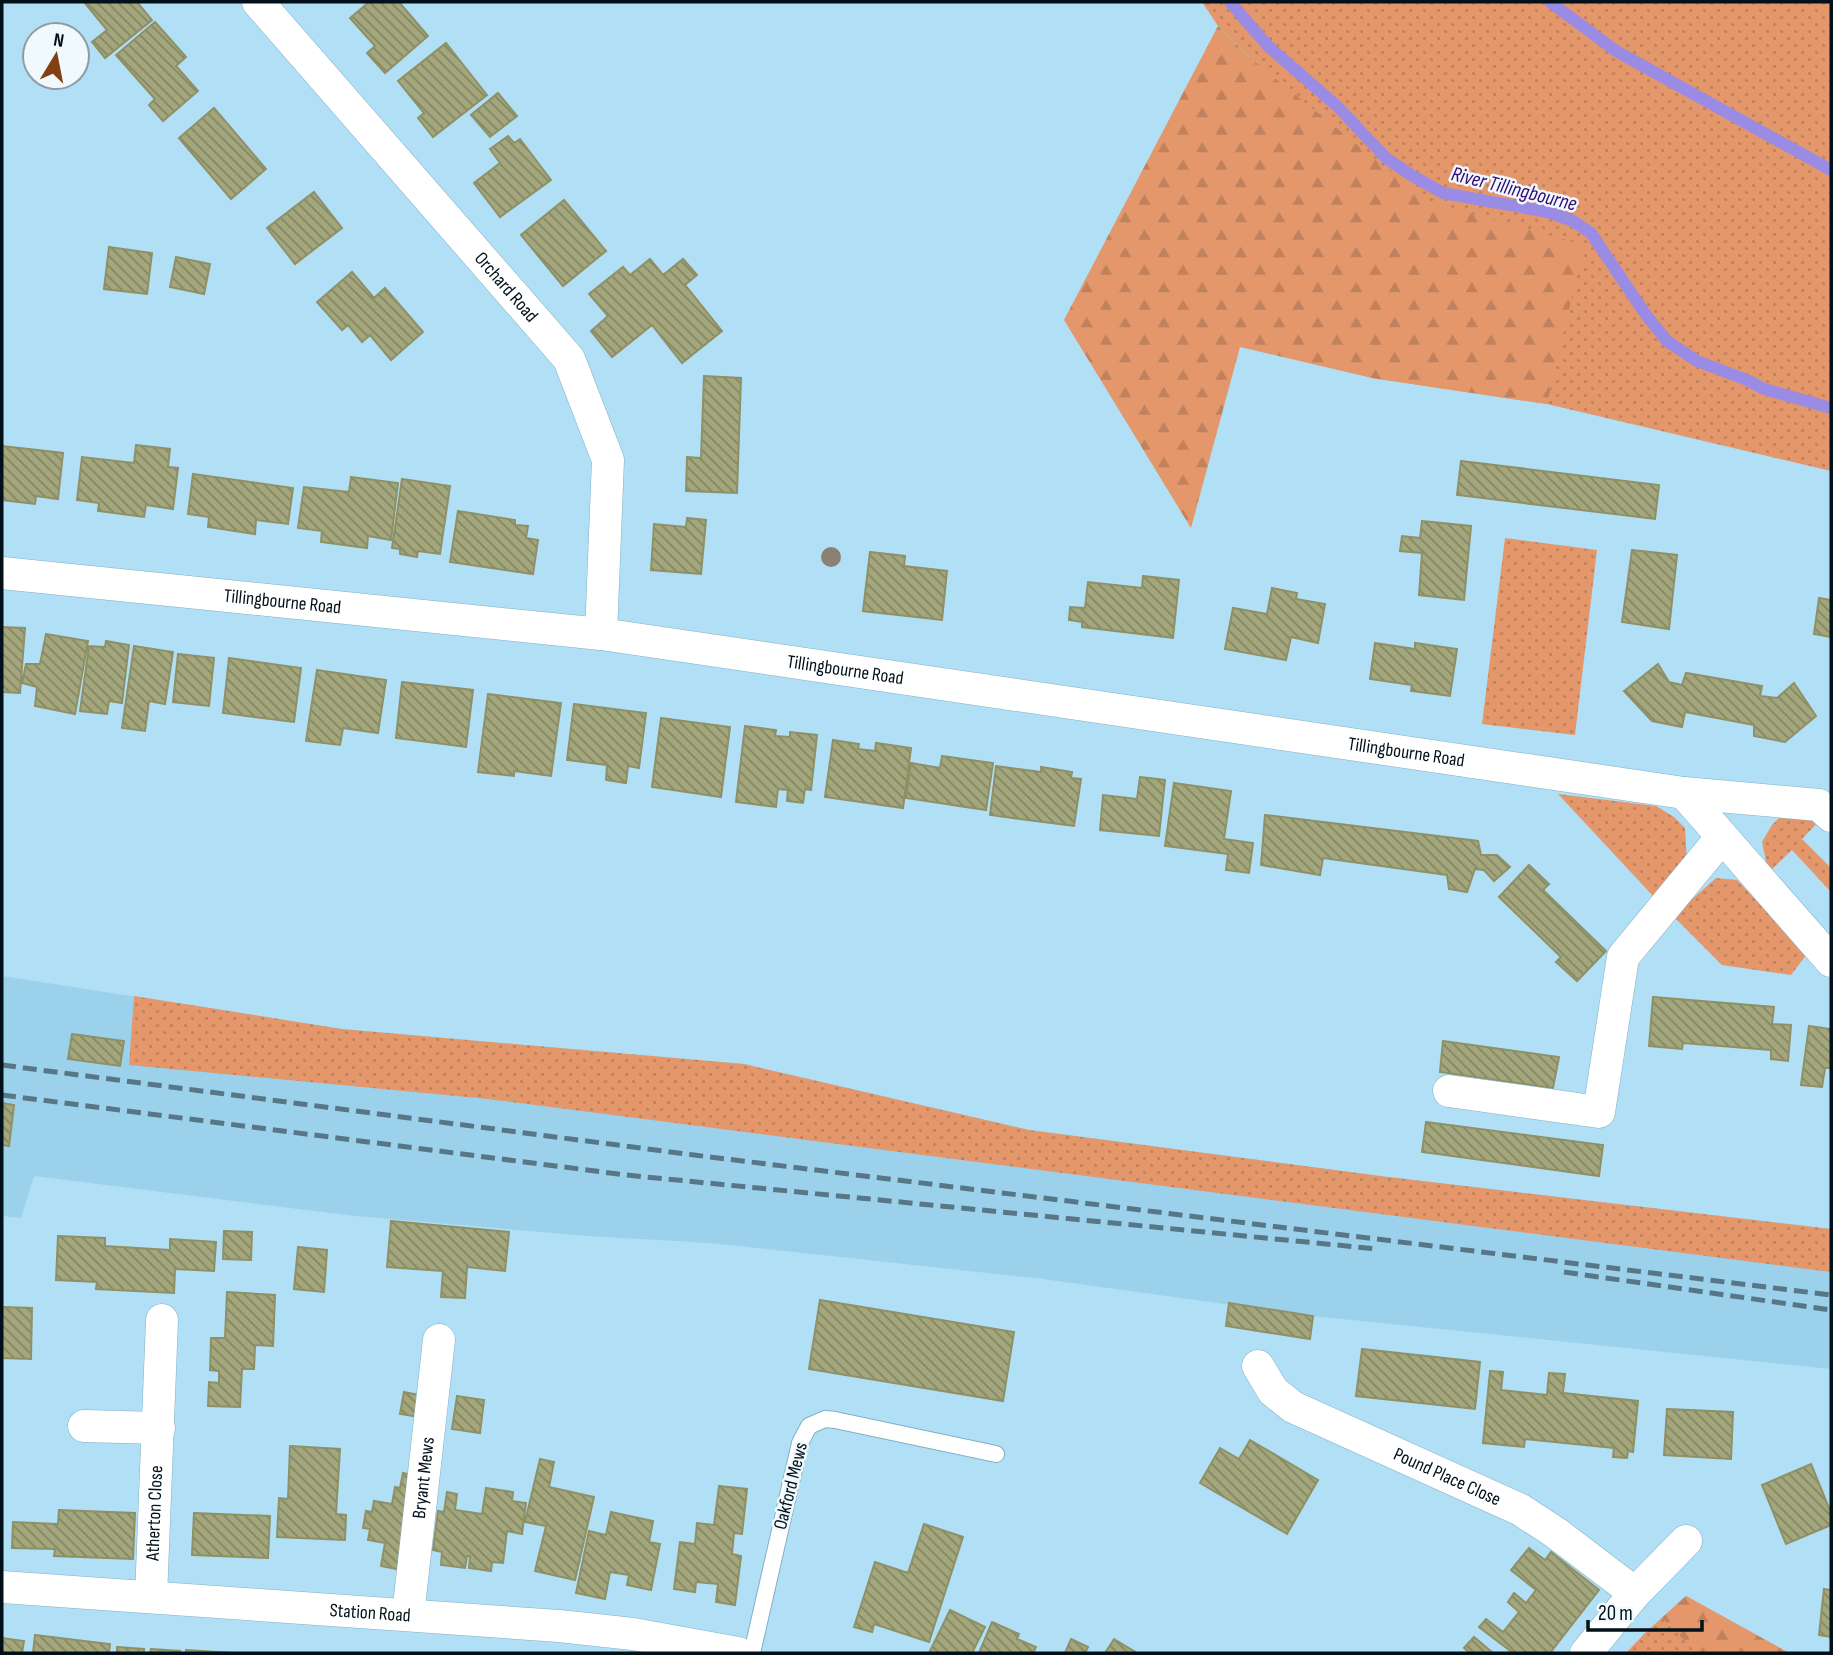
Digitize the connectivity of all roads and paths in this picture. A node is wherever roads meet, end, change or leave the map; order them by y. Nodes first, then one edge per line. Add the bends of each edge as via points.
1 (258, 2) edge
2 (2, 573) edge
3 (601, 634) junction
4 (1684, 793) junction
5 (1831, 816) edge
6 (1722, 837) junction
7 (1831, 961) edge
8 (1449, 1091) dead end
9 (162, 1320) dead end
10 (439, 1340) dead end
11 (1258, 1366) dead end
12 (84, 1426) dead end
13 (159, 1428) junction
14 (996, 1454) dead end
15 (1686, 1541) dead end
16 (2, 1587) edge
17 (1635, 1593) junction
18 (151, 1597) junction
19 (408, 1615) junction
20 (738, 1653) edge
21 (752, 1653) edge
22 (1586, 1653) edge

1 - 3 street, Orchard Road via 569,359 608,460
2 - 3 street, Tillingbourne Road
3 - 4 street, Tillingbourne Road
4 - 5 street, Tillingbourne Road via 1818,805
4 - 6 street
6 - 7 street
6 - 8 street via 1623,957 1599,1112
9 - 13 street, Atherton Close
10 - 19 street, Bryant Mews
11 - 17 street, Pound Place Close via 1273,1391 1293,1407 1521,1510
12 - 13 street
13 - 18 street, Atherton Close
14 - 21 lane, Oakford Mews via 835,1420 809,1426 800,1443
15 - 17 street
16 - 18 street, Station Road
17 - 22 street
18 - 19 street, Station Road
19 - 20 street, Station Road via 597,1630

